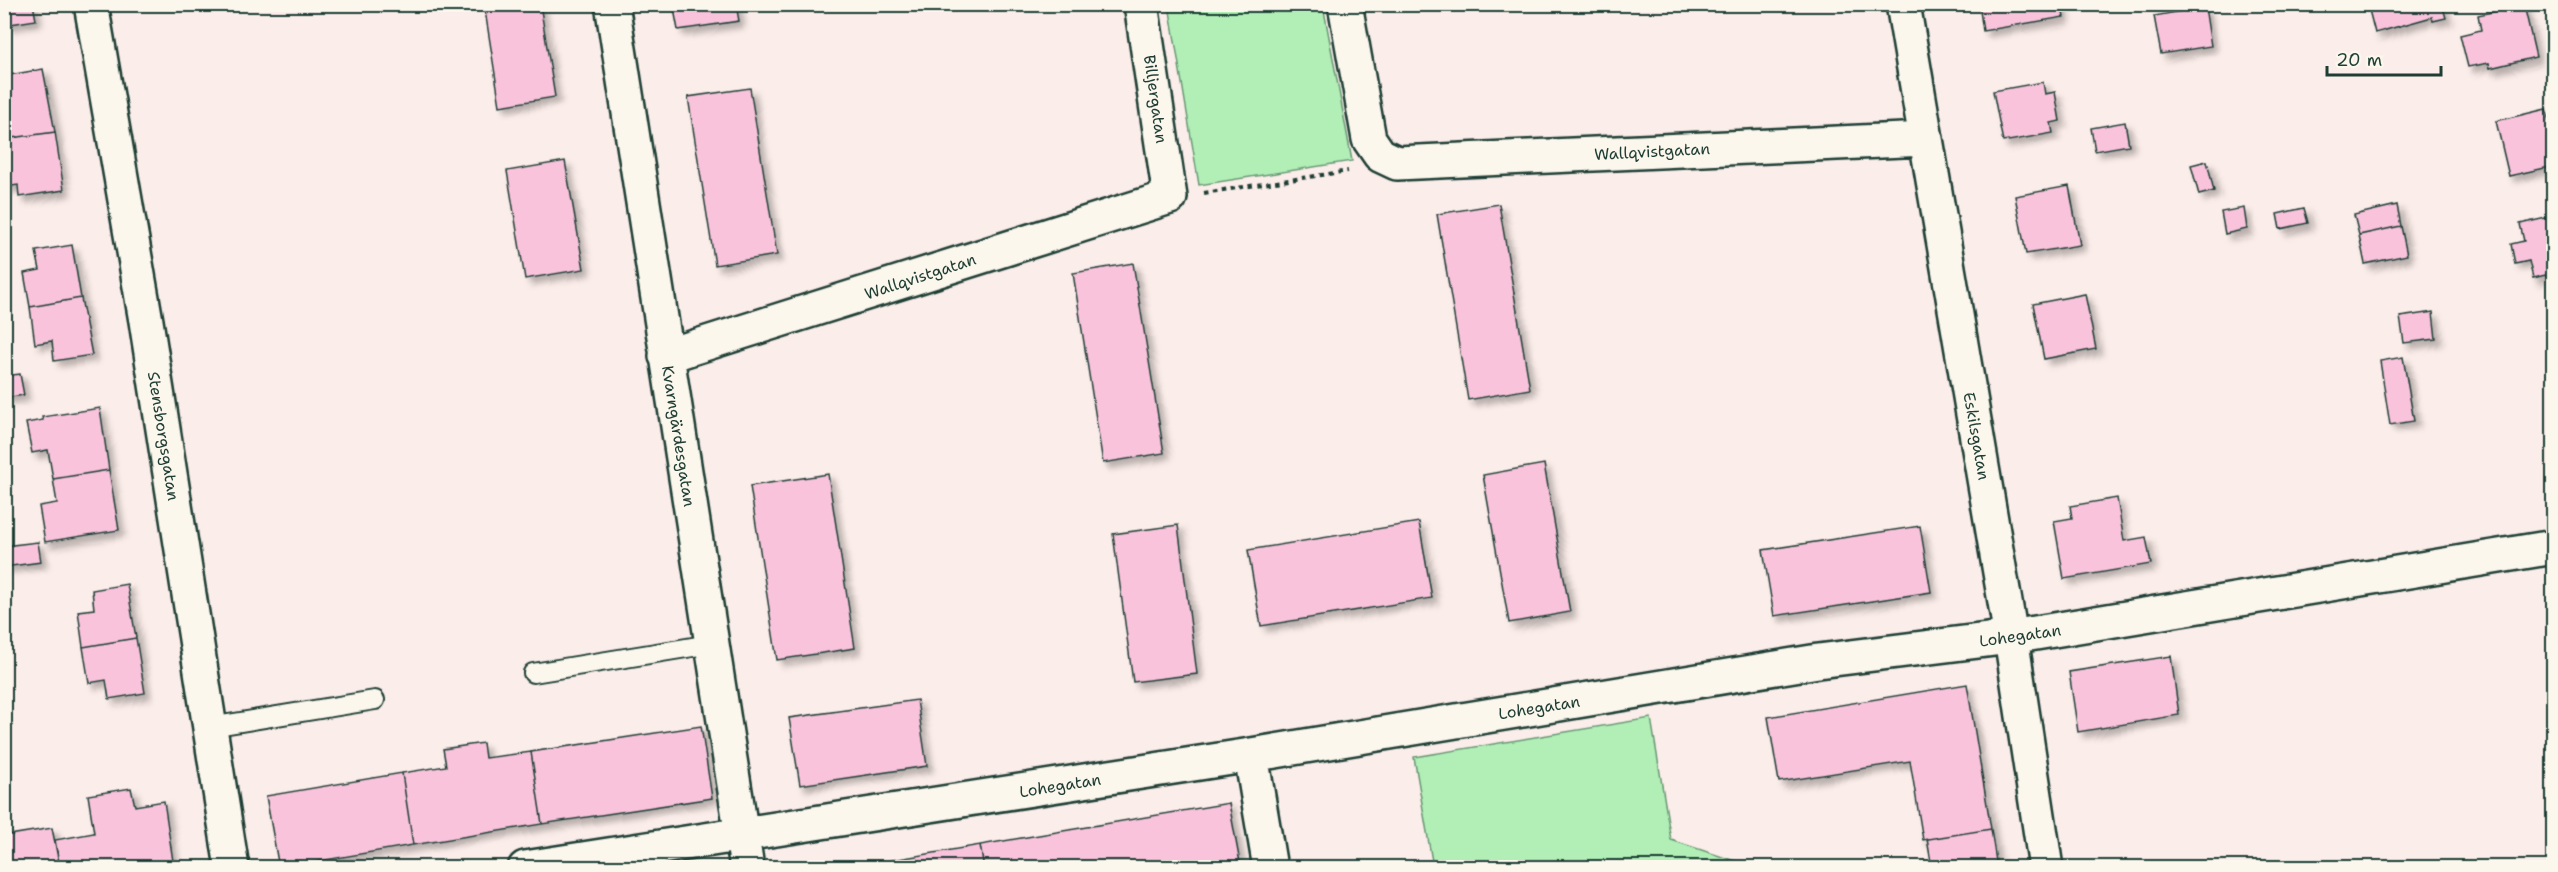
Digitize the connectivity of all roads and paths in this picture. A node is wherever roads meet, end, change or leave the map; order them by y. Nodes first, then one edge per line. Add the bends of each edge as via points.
1 (91, 4) edge
2 (612, 4) edge
3 (1142, 4) edge
4 (1345, 4) edge
5 (1903, 4) edge
6 (1926, 139) junction
7 (1388, 159) junction
8 (1170, 196) junction
9 (666, 356) junction
10 (2553, 547) edge
11 (2011, 637) junction
12 (711, 644) junction
13 (533, 673) dead end
14 (375, 700) dead end
15 (210, 727) junction
16 (1251, 755) junction
17 (741, 836) junction
18 (232, 867) edge
19 (525, 867) edge
20 (747, 867) edge
21 (1270, 867) edge
22 (2046, 867) edge

1 - 15 street, Stensborgsgatan
2 - 9 street, Kvarngärdesgatan
3 - 8 street, Billjergatan
4 - 7 street via 1368,139
5 - 6 street, Eskilsgatan
6 - 7 street, Wallqvistgatan
6 - 11 street, Eskilsgatan
7 - 8 path via 1251,188
8 - 9 street, Wallqvistgatan
9 - 12 street, Kvarngärdesgatan
10 - 11 street, Lohegatan
11 - 16 street, Lohegatan via 1818,661
11 - 22 street, Eskilsgatan
12 - 13 lane
12 - 17 street, Kvarngärdesgatan
14 - 15 lane
15 - 18 street, Stensborgsgatan
16 - 17 street, Lohegatan
16 - 21 street
17 - 19 street, Lohegatan
17 - 20 street, Kvarngärdesgatan

